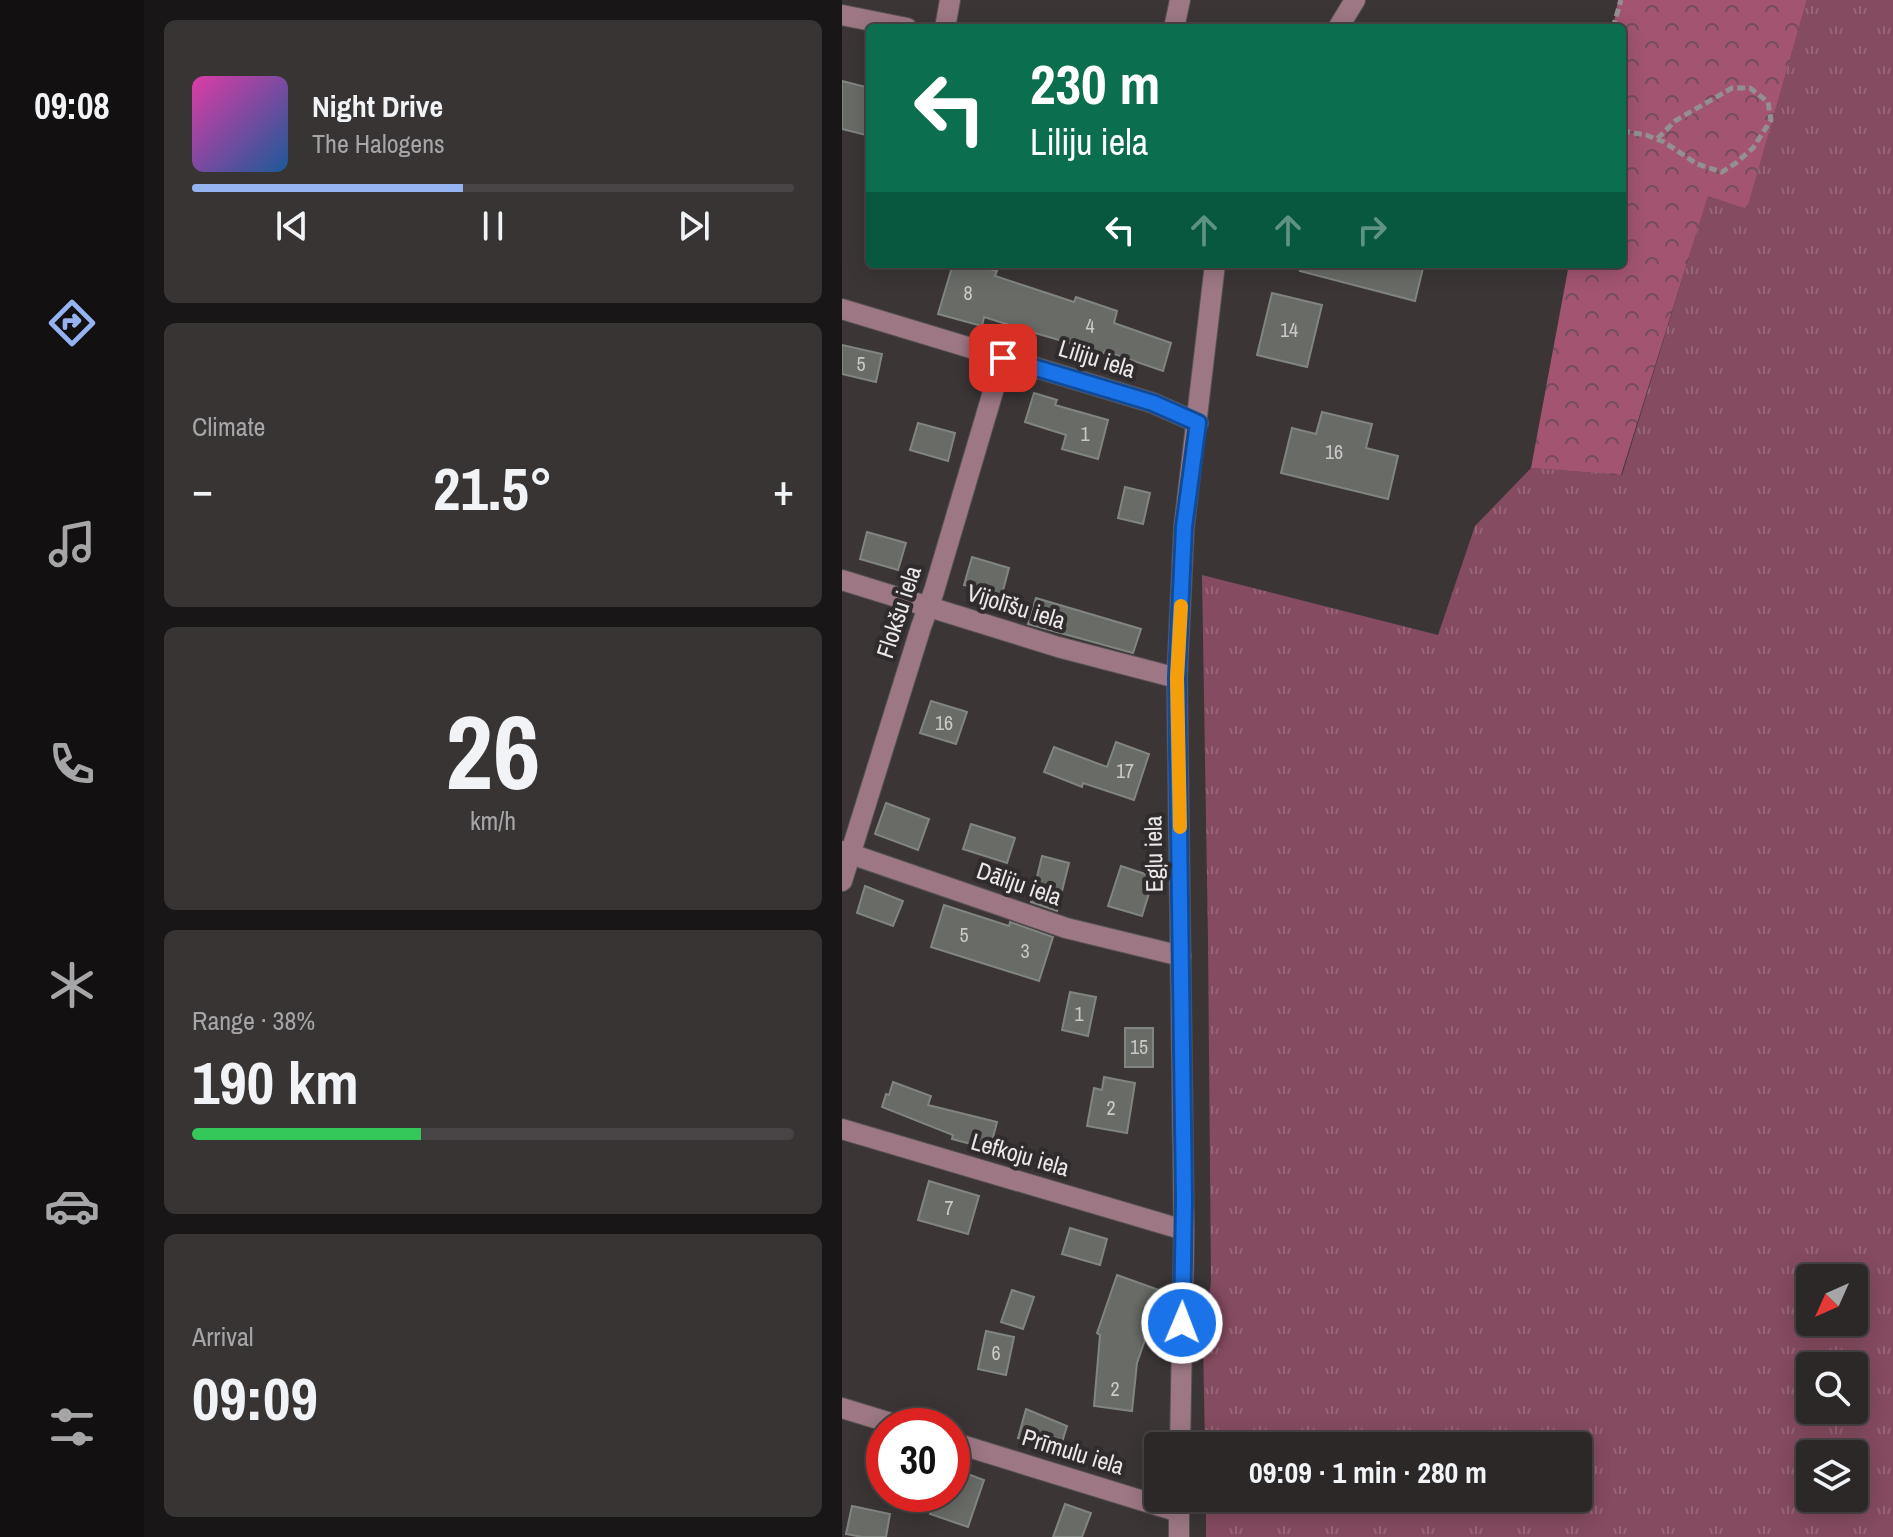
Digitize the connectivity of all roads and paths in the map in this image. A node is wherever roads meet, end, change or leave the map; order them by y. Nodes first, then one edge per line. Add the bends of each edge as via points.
1 (950, 0) edge
2 (1180, 0) edge
3 (1355, 0) edge
4 (1621, 0) edge
5 (842, 15) edge
6 (887, 24) edge
7 (946, 24) edge
8 (1175, 24) edge
9 (1340, 24) edge
10 (1614, 24) edge
11 (1626, 132) edge
12 (1657, 139) junction
13 (1215, 268) edge
14 (842, 309) edge
15 (1003, 358) junction
16 (1198, 423) junction
17 (842, 580) edge
18 (928, 608) junction
19 (1177, 678) junction
20 (846, 852) edge
21 (842, 881) edge
22 (1181, 956) junction
23 (842, 1129) edge
24 (1184, 1230) junction
25 (842, 1408) edge
26 (866, 1415) edge
27 (1180, 1432) edge
28 (970, 1447) edge
29 (1144, 1495) edge
30 (1179, 1512) edge
31 (1179, 1537) edge

1 - 7 street
2 - 8 street
3 - 9 street
4 - 10 path
5 - 6 street
11 - 12 path
12 - 12 path via 1697,164 1722,172 1753,148 1771,120 1768,102 1750,88 1732,88 1675,121
13 - 16 street, Egļu iela
14 - 15 street, Liliju iela
15 - 16 street, Liliju iela via 1153,403
15 - 18 street, Flokšu iela
16 - 19 street, Egļu iela via 1184,527
17 - 18 street, Vijolīšu iela
18 - 19 street, Vijolīšu iela
18 - 20 street, Flokšu iela
19 - 22 street, Egļu iela
20 - 21 street, Flokšu iela
20 - 22 street, Dāliju iela via 1066,928
22 - 24 street, Egļu iela
23 - 24 street, Lefkoju iela
24 - 27 street, Egļu iela
25 - 26 street
28 - 29 street, Prīmulu iela
30 - 31 street

